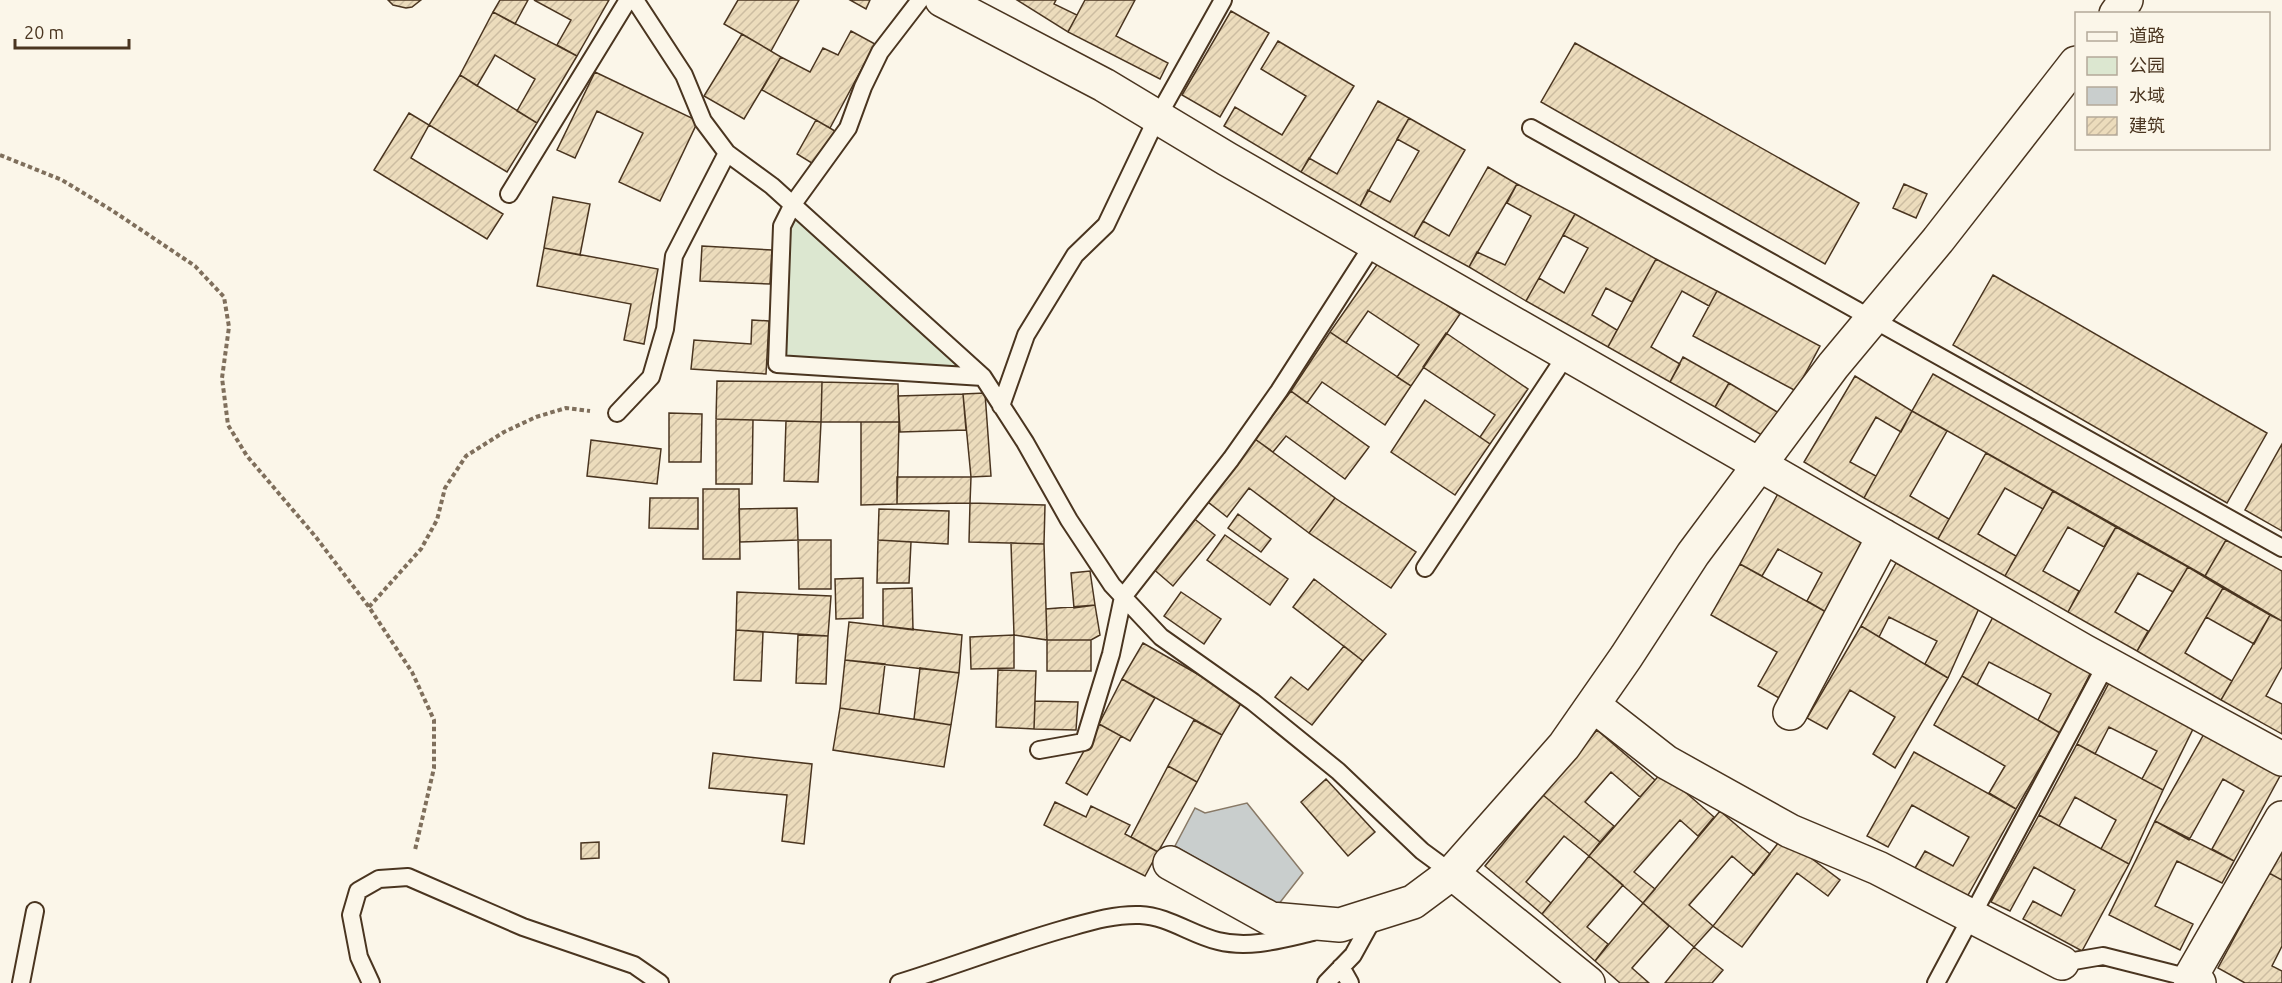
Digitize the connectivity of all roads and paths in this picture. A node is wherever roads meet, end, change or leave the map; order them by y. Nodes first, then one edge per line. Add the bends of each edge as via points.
1 (628, 0) edge
2 (635, 0) edge
3 (920, 0) edge
4 (942, 0) edge
5 (1223, 0) edge
6 (2075, 64) edge
7 (1157, 118) junction
8 (1531, 128) dead end
9 (727, 153) junction
10 (0, 155) edge
11 (509, 194) dead end
12 (793, 204) junction
13 (1374, 243) junction
14 (1872, 319) junction
15 (1567, 354) junction
16 (983, 377) junction
17 (1001, 406) junction
18 (617, 413) joint
19 (1759, 464) junction
20 (1884, 536) junction
21 (2282, 548) edge
22 (1425, 568) dead end
23 (1123, 597) junction
24 (369, 607) junction
25 (2107, 663) junction
26 (1593, 705) junction
27 (1790, 713) dead end
28 (1039, 750) dead end
29 (2282, 759) edge
30 (2282, 818) edge
31 (1170, 863) dead end
32 (1452, 873) junction
33 (408, 877) junction
34 (35, 911) dead end
35 (1376, 914) junction
36 (1970, 915) junction
37 (1340, 925) junction
38 (2062, 963) joint
39 (1341, 967) junction
40 (2193, 981) edge
41 (21, 983) edge
42 (371, 983) edge
43 (660, 983) edge
44 (899, 983) edge
45 (1326, 983) edge
46 (1350, 983) edge
47 (1588, 983) edge
48 (1936, 983) edge

1 - 11 lane
2 - 9 lane via 684,75 703,121
3 - 12 lane via 880,51 848,128
4 - 7 street
5 - 7 lane
6 - 14 street
7 - 13 street
7 - 17 lane via 1106,225 1076,255 1026,335
8 - 14 lane
9 - 12 lane
9 - 18 lane via 674,256 665,329 651,377
10 - 24 path via 62,180 113,211 195,266 224,297 229,327 222,378 228,425 247,456
12 - 16 lane
12 - 16 lane via 782,226 777,364
13 - 15 street
13 - 23 lane via 1231,459
14 - 19 street
14 - 21 lane
15 - 19 street
15 - 22 lane
16 - 17 lane
17 - 23 lane via 1069,520
18 - 24 path via 566,408 504,432 466,456 445,488 437,520 421,549
19 - 20 street
19 - 26 street via 1693,554
20 - 25 street
20 - 27 street
23 - 28 lane via 1112,654 1084,742
23 - 32 lane via 1161,637 1287,729 1338,771 1422,851
24 - 33 path via 412,672 434,720 434,768
25 - 29 street
25 - 36 lane
26 - 32 street via 1564,746
26 - 36 street via 1676,768 1790,831 1878,868
30 - 40 street
31 - 37 street via 1271,919
32 - 35 street via 1413,902
32 - 47 street
33 - 42 lane via 379,879 358,891 351,915 359,957
33 - 43 lane via 523,927 634,965
34 - 41 lane
35 - 37 street
35 - 39 lane via 1353,955
36 - 38 street
36 - 48 lane
37 - 44 lane via 1265,944 1219,941 1142,915 1105,917
38 - 40 lane via 2103,956
39 - 45 lane
39 - 46 lane

